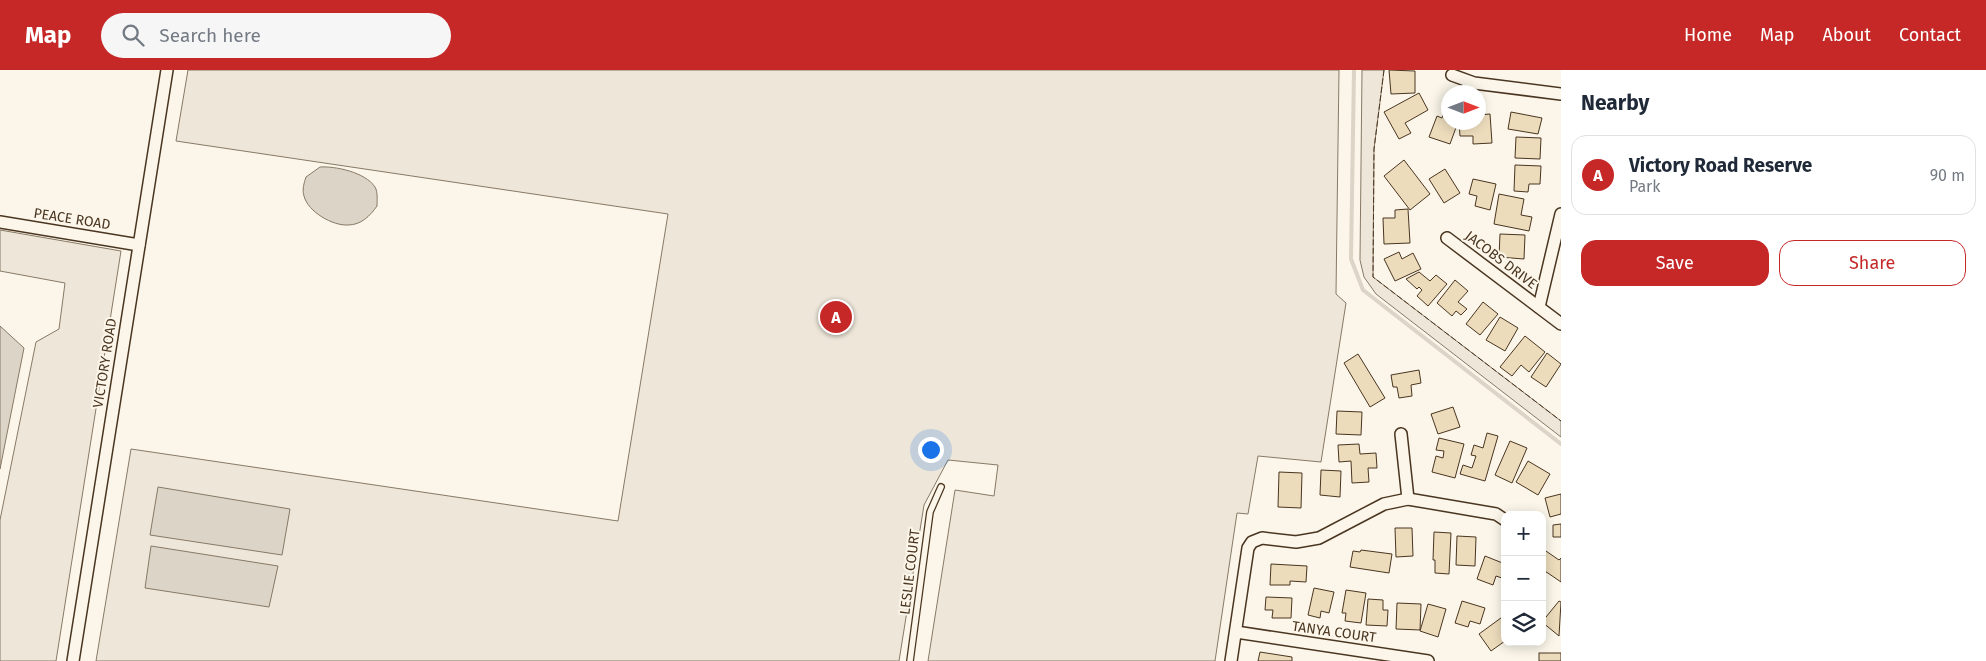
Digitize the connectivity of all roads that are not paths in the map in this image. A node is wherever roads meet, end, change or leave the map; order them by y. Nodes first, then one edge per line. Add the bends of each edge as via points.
1 (167, 70) edge
2 (1452, 75) dead end
3 (1561, 94) edge
4 (1561, 214) edge
5 (0, 222) edge
6 (1447, 238) dead end
7 (139, 245) junction
8 (1539, 306) junction
9 (1561, 324) edge
10 (1401, 434) dead end
11 (941, 488) dead end
12 (1408, 498) junction
13 (1501, 517) edge
14 (1236, 632) junction
15 (73, 661) edge
16 (910, 661) edge
17 (1231, 661) edge
18 (1428, 661) edge

1 - 7 street, VICTORY ROAD
2 - 3 street via 1474,84
4 - 8 street
5 - 7 street, PEACE ROAD
6 - 8 street, JACOBS DRIVE
7 - 15 street, VICTORY ROAD
8 - 9 street, JACOBS DRIVE
10 - 12 street
11 - 16 lane, LESLIE COURT via 930,512
12 - 13 street
12 - 14 street via 1384,504 1319,538 1296,542 1266,537 1252,542 1248,548
14 - 17 street
14 - 18 street, TANYA COURT

